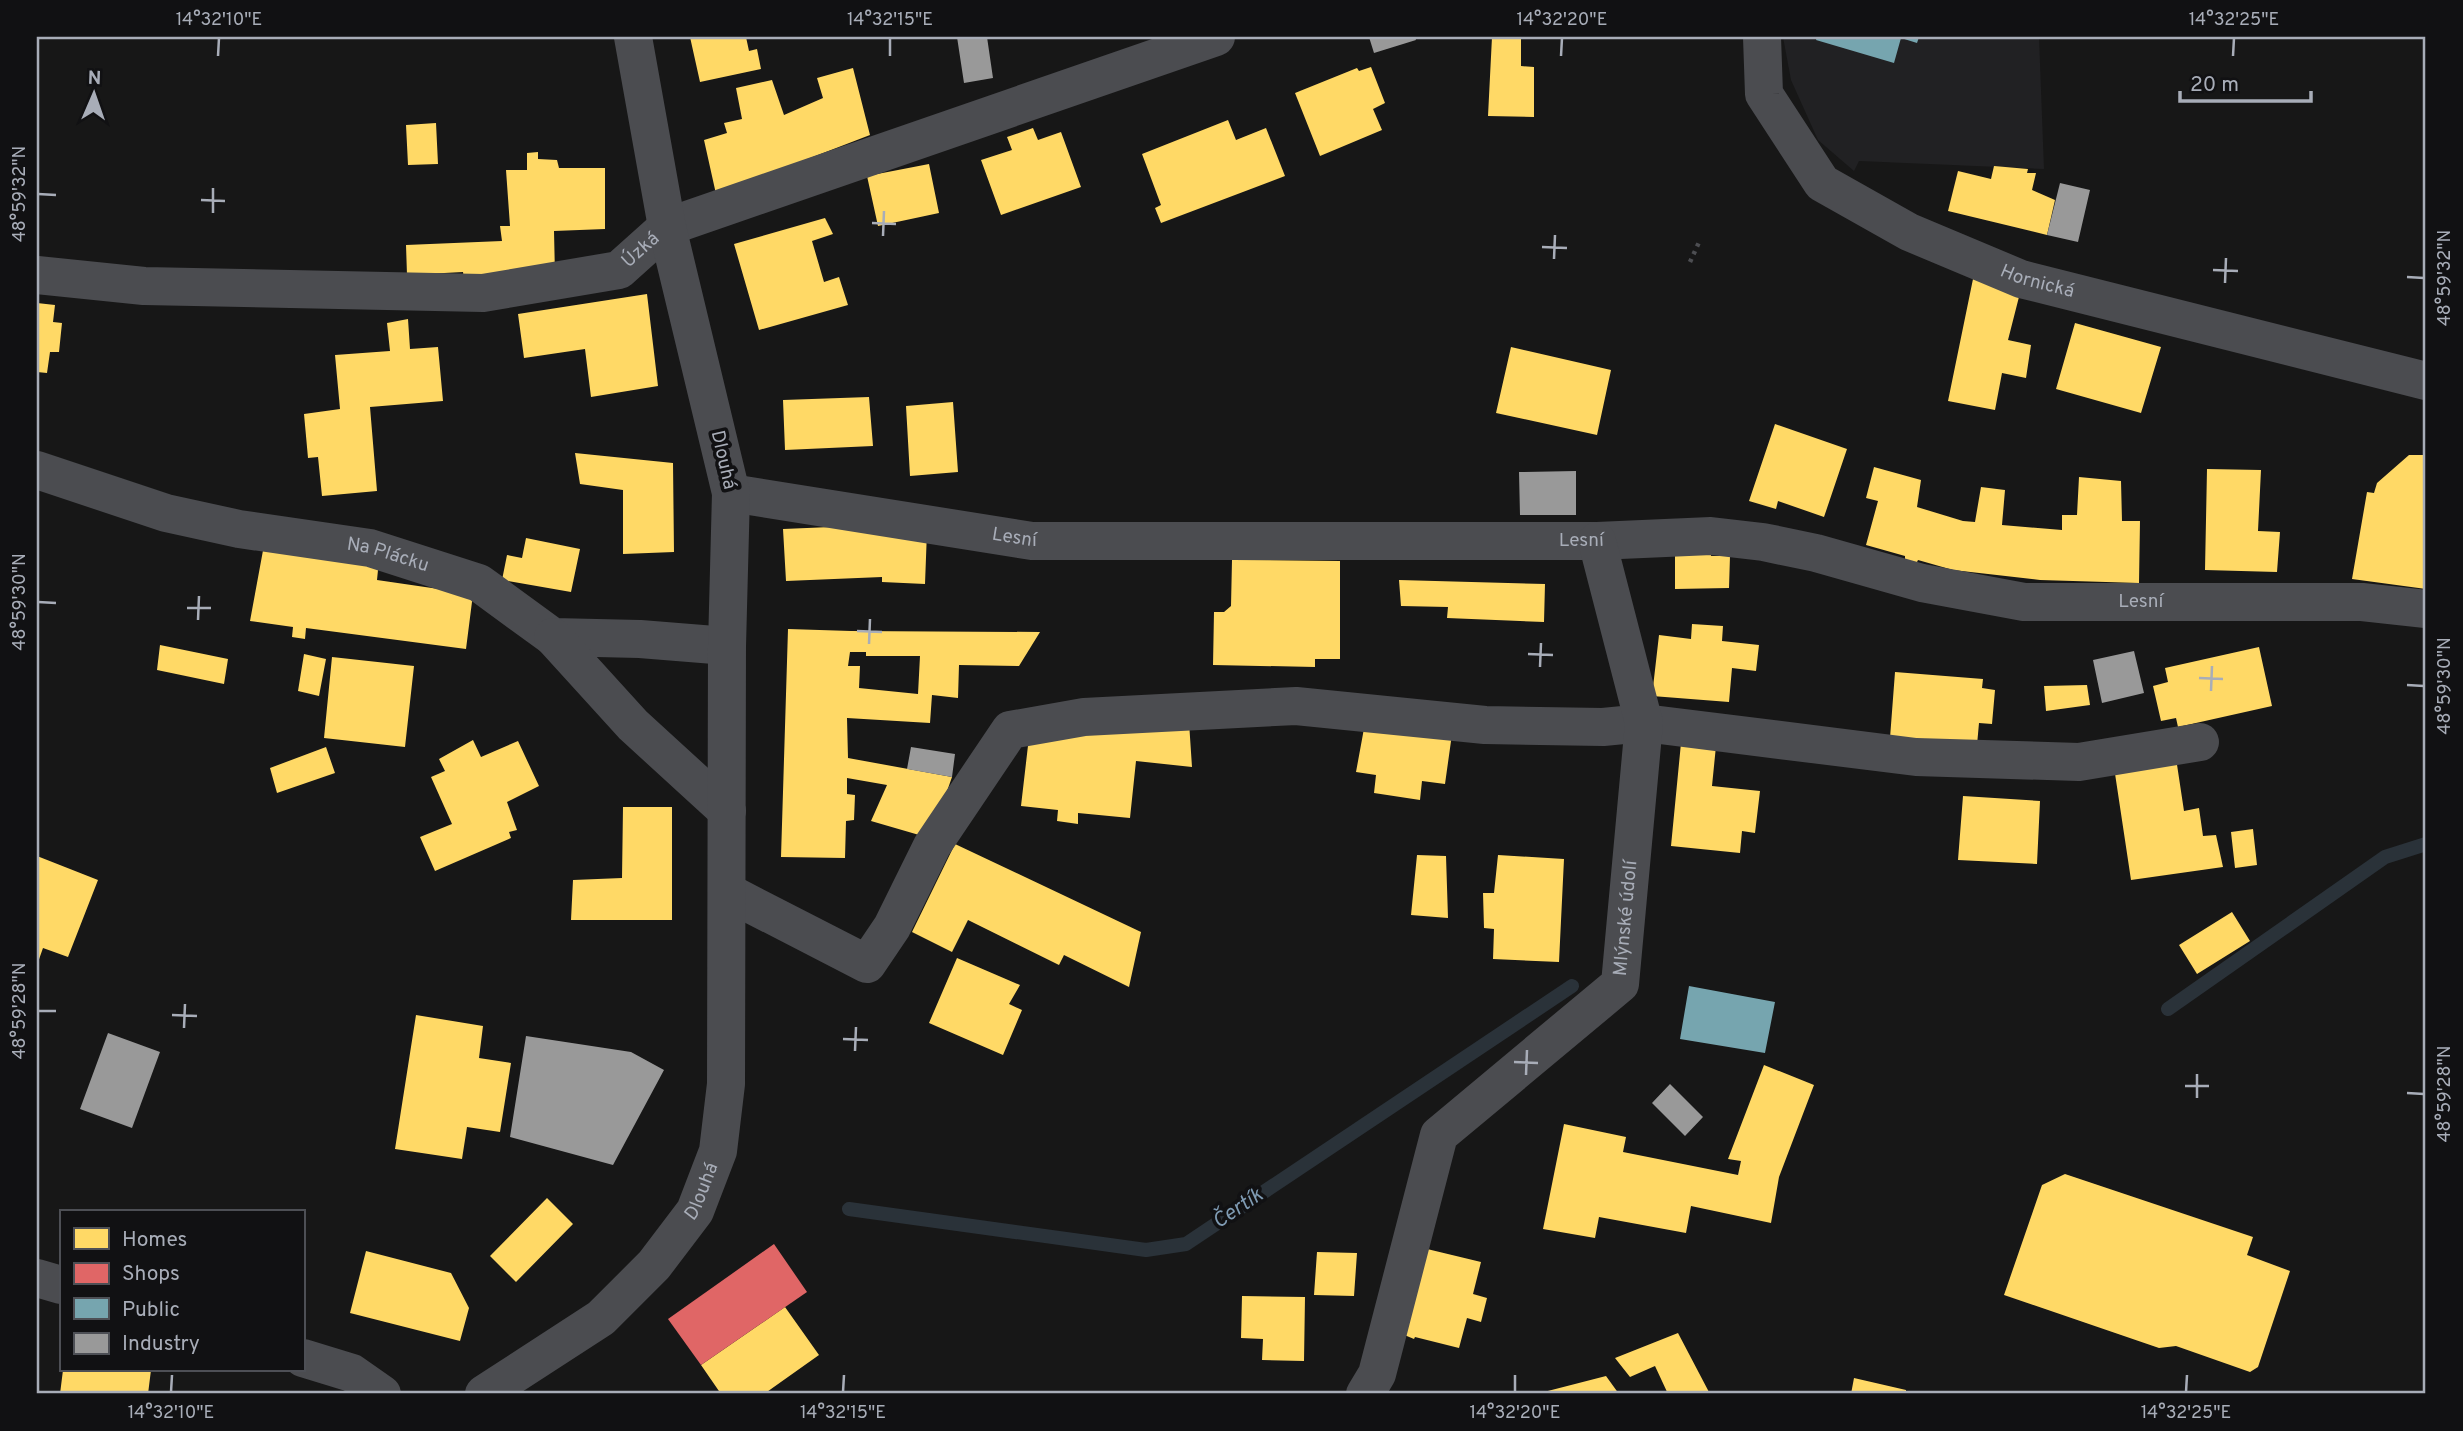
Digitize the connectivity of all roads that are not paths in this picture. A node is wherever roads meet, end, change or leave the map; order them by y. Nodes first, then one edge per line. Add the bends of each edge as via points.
1 (633, 37) edge
2 (1216, 37) edge
3 (1762, 37) edge
4 (667, 227) junction
5 (37, 275) edge
6 (2426, 381) edge
7 (37, 470) edge
8 (731, 493) junction
9 (1597, 541) junction
10 (2426, 609) edge
11 (553, 637) junction
12 (727, 646) junction
13 (1644, 723) junction
14 (2200, 742) dead end
15 (727, 811) junction
16 (727, 892) junction
17 (37, 1278) edge
18 (60, 1285) edge
19 (304, 1358) edge
20 (382, 1394) edge
21 (484, 1394) edge
22 (1365, 1394) edge

1 - 4 street, Dlouhá
2 - 4 street, Úzká
3 - 6 street, Hornická via 1764,94 1822,183 1909,232 2021,279
4 - 5 street, Úzká via 619,271 482,293 144,286
4 - 8 street, Dlouhá
7 - 11 street, Na Plácku via 166,513 370,548 479,583
8 - 9 street, Lesní via 1032,541
8 - 12 street, Dlouhá
9 - 10 street, Lesní via 1712,536 1763,542 1922,583 2024,602 2362,602
9 - 13 street, Mlýnské údolí
11 - 12 street
11 - 15 street, Na Plácku via 633,725
12 - 15 street, Dlouhá
13 - 14 street via 1916,757 2079,762
13 - 16 street via 1485,725 1296,706 1084,717 1010,730 932,846 892,927 867,964
13 - 22 street, Mlýnské údolí via 1620,984 1439,1135 1377,1374
15 - 16 street, Dlouhá
16 - 21 street, Dlouhá via 726,1084 718,1151 695,1211 654,1265 600,1318
17 - 18 street
19 - 20 street via 352,1373

